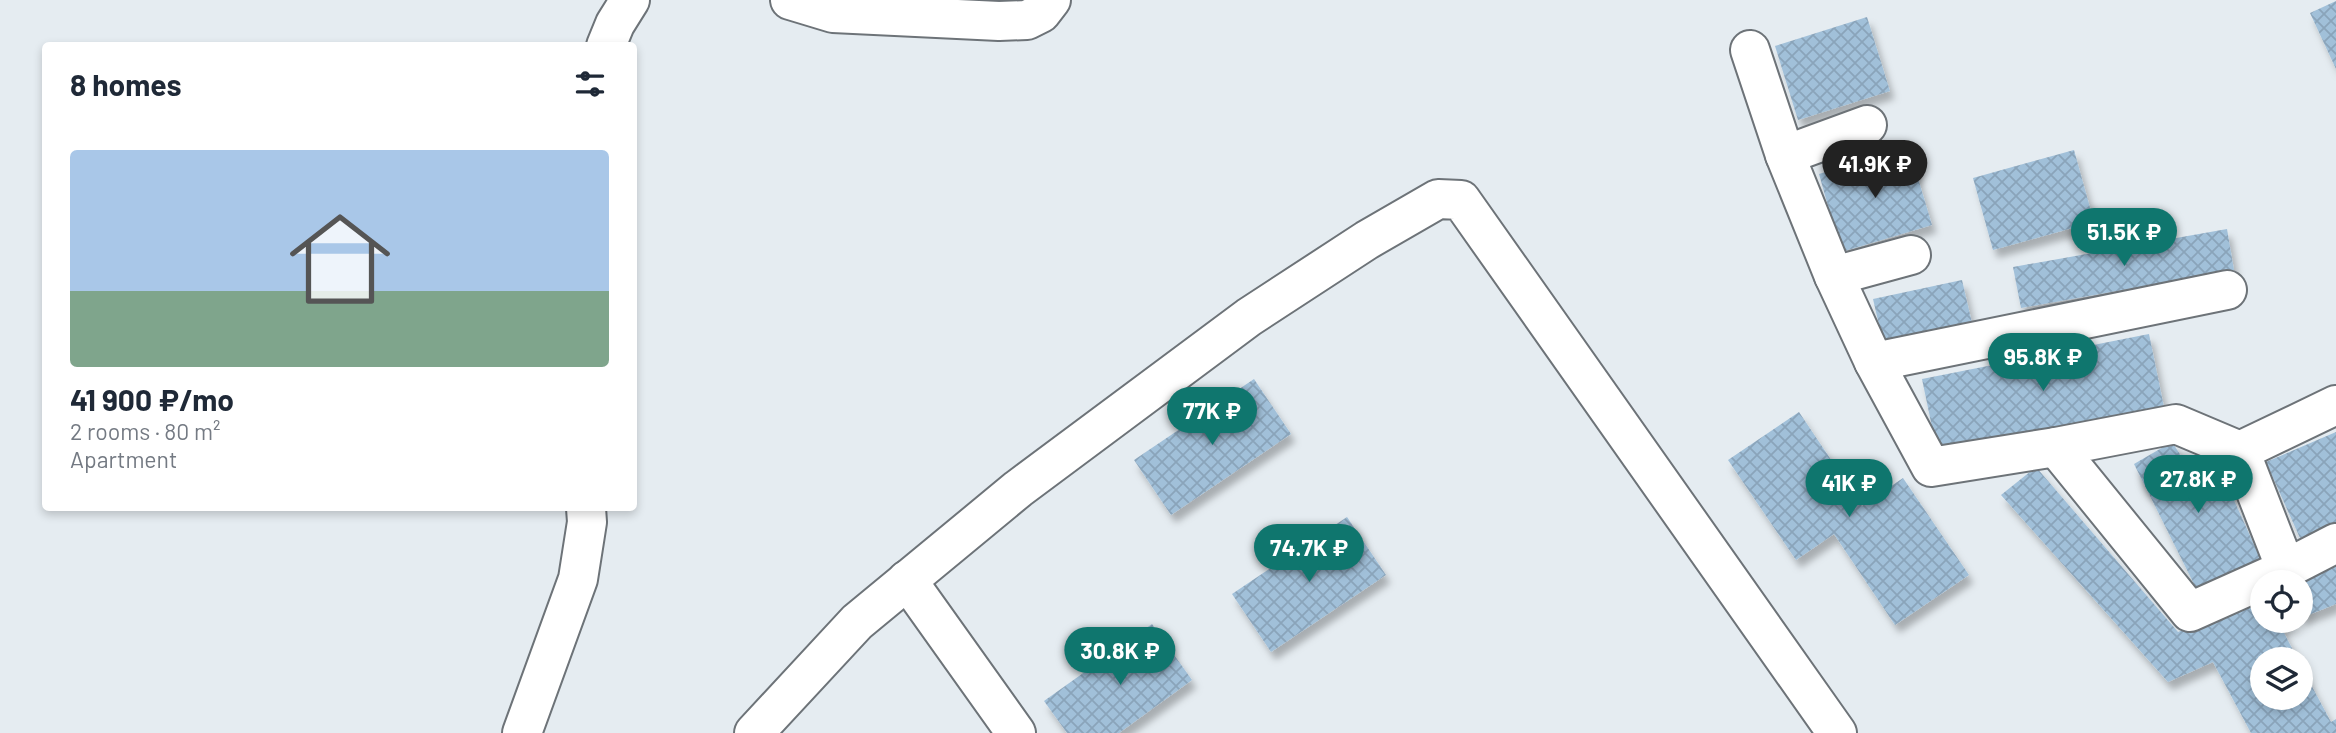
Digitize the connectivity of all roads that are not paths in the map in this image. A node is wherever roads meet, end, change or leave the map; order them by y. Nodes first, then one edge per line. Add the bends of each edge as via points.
1 (630, 0) edge
2 (790, 0) edge
3 (1046, 7) edge
4 (608, 42) edge
5 (1750, 50) dead end
6 (1867, 125) dead end
7 (1785, 155) junction
8 (1911, 255) dead end
9 (1834, 275) junction
10 (2227, 290) dead end
11 (1874, 362) junction
12 (2336, 405) edge
13 (2056, 447) junction
14 (2240, 451) junction
15 (586, 511) edge
16 (2336, 543) edge
17 (2286, 569) junction
18 (907, 580) junction
19 (522, 733) edge
20 (754, 733) edge
21 (1016, 733) edge
22 (1837, 733) edge

1 - 4 lane
2 - 3 lane via 833,13 999,21 1027,20
5 - 7 lane
6 - 7 lane
7 - 9 lane
8 - 9 lane
9 - 11 lane
10 - 11 lane
11 - 13 lane via 1931,467
12 - 14 lane
13 - 14 lane via 2176,424
13 - 17 lane via 2190,612
14 - 17 lane
15 - 19 lane via 578,579
16 - 17 lane
18 - 20 lane via 857,622
18 - 21 lane
18 - 22 lane via 1018,489 1249,317 1438,199 1461,200

